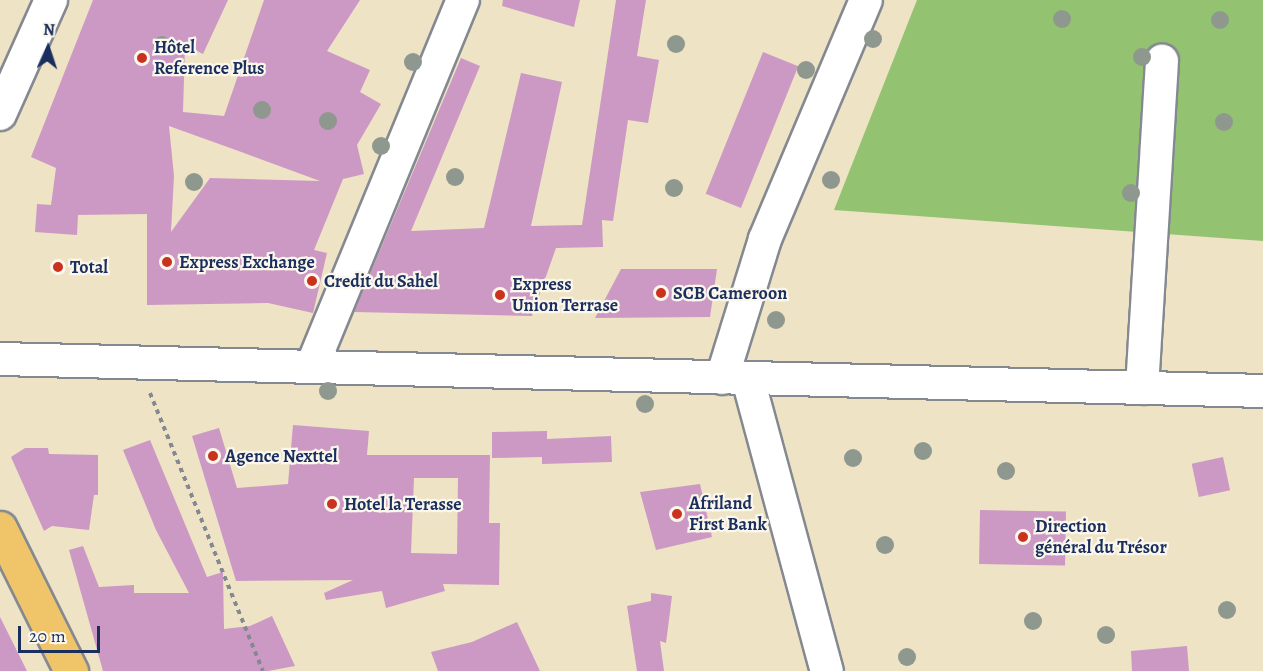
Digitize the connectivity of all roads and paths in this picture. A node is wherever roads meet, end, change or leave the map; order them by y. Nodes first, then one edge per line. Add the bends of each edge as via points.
1 (51, 0) edge
2 (463, 0) edge
3 (866, 0) edge
4 (1162, 61) dead end
5 (0, 114) edge
6 (0, 359) edge
7 (137, 361) junction
8 (312, 366) junction
9 (735, 379) junction
10 (1142, 388) junction
11 (1263, 391) edge
12 (0, 528) edge
13 (71, 671) edge
14 (263, 671) edge
15 (827, 671) edge

1 - 5 street
2 - 8 street
3 - 9 street via 765,239
4 - 10 street
6 - 7 street
7 - 8 street
7 - 14 path
8 - 9 street
9 - 10 street
9 - 15 street
10 - 11 street
12 - 13 highway

